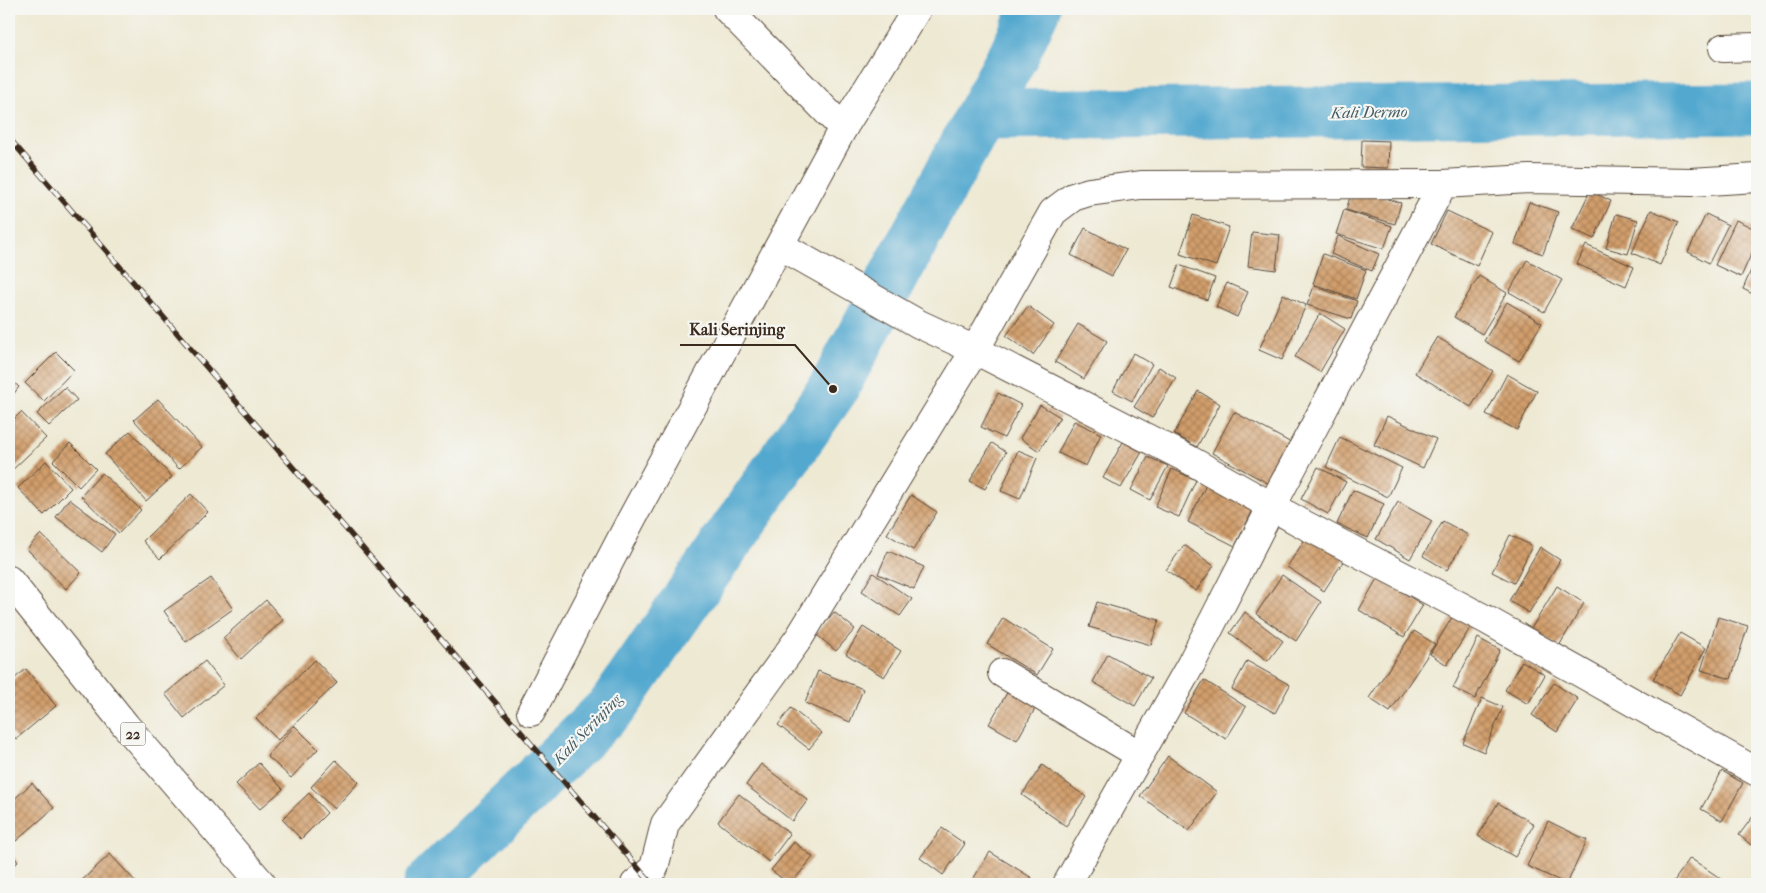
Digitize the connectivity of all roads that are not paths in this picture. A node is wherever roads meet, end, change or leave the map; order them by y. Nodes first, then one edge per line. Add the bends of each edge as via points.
1 (727, 9) edge
2 (917, 9) edge
3 (1757, 47) edge
4 (1723, 48) dead end
5 (843, 128) junction
6 (1757, 178) edge
7 (1443, 184) junction
8 (781, 246) junction
9 (975, 350) junction
10 (1272, 506) junction
11 (9, 580) edge
12 (1002, 673) dead end
13 (531, 712) dead end
14 (1140, 755) junction
15 (1757, 772) edge
16 (262, 884) edge
17 (635, 884) edge
18 (1067, 884) edge

1 - 5 main road
2 - 5 main road
3 - 4 main road
5 - 8 main road
6 - 7 main road via 1691,182 1529,179
7 - 9 main road via 1141,186 1073,197 1053,212
7 - 10 main road
8 - 9 main road via 919,324
8 - 13 main road via 631,520
9 - 10 main road via 1188,459
9 - 17 main road via 799,638 665,824 654,868
10 - 14 main road
10 - 15 main road via 1485,619
11 - 16 main road, 22 via 126,726
12 - 14 main road
14 - 18 main road

